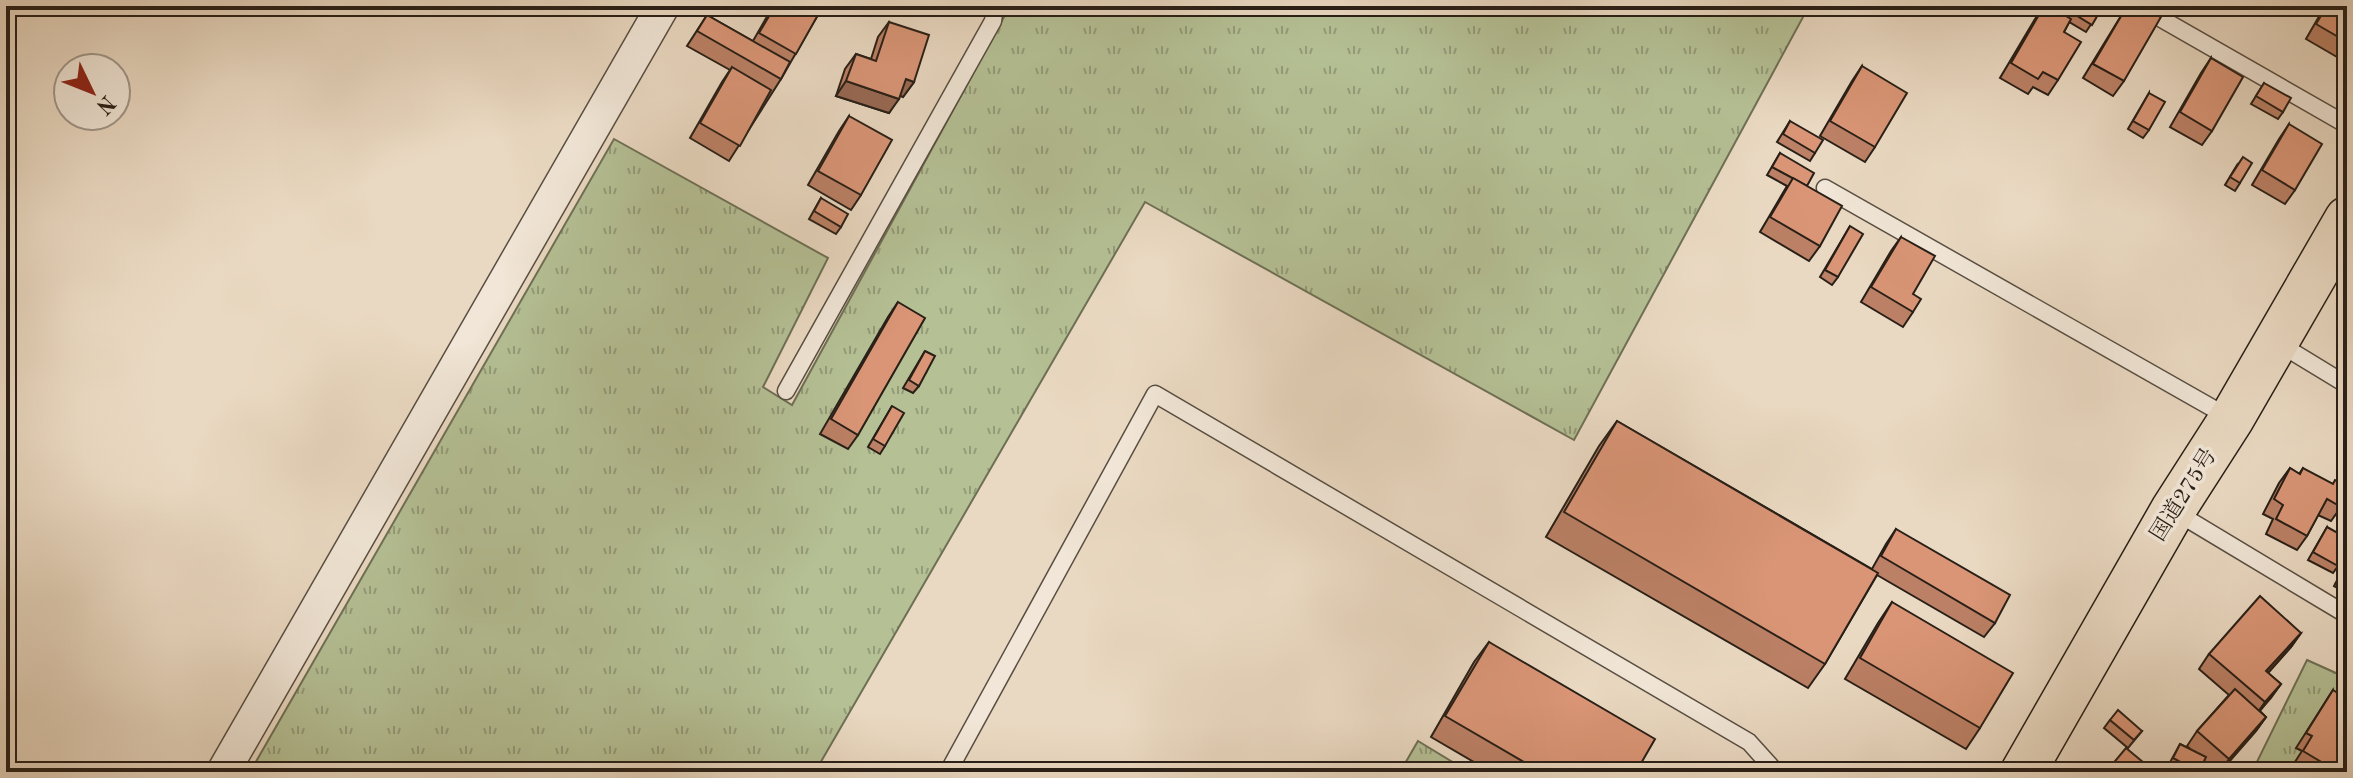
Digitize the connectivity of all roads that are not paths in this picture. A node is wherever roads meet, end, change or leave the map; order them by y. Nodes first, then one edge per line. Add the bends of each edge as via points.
1 (663, 6) edge
2 (995, 6) edge
3 (2139, 6) edge
4 (2347, 125) edge
5 (1825, 188) dead end
6 (2347, 219) edge
7 (2277, 342) junction
8 (2347, 385) edge
9 (786, 391) dead end
10 (2232, 418) junction
11 (2173, 510) junction
12 (2347, 615) edge
13 (223, 772) edge
14 (948, 772) edge
15 (1776, 772) edge
16 (2023, 772) edge

1 - 13 street
2 - 9 lane via 993,21
3 - 4 lane
5 - 10 lane
6 - 7 highway, 国道275号
7 - 8 lane
7 - 10 highway, 国道275号
10 - 11 highway, 国道275号
11 - 12 lane
11 - 16 highway, 国道275号
14 - 15 lane via 1155,394 1749,742

